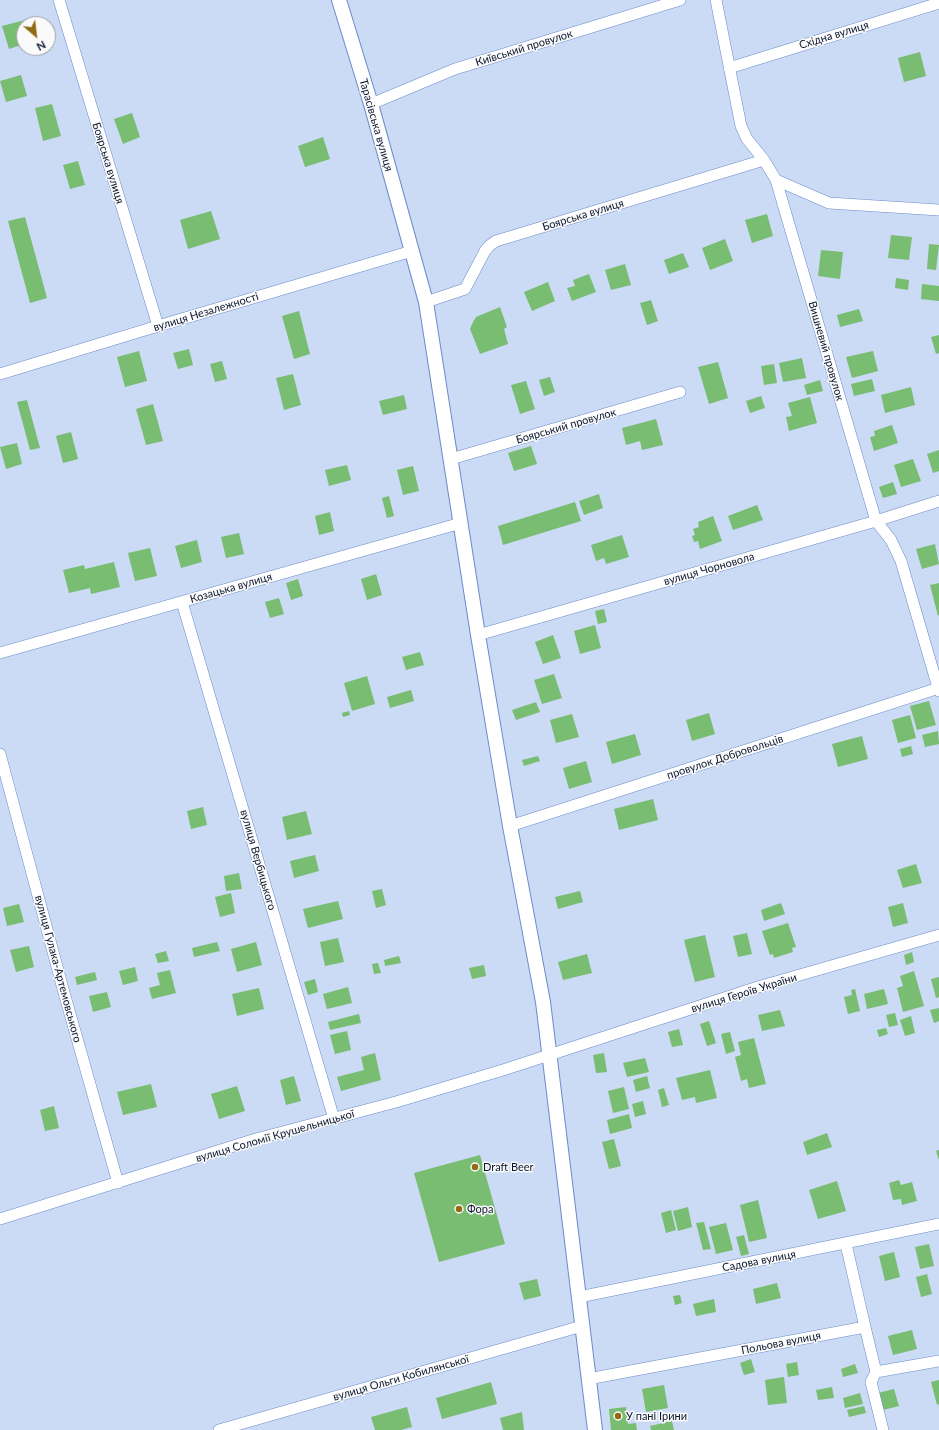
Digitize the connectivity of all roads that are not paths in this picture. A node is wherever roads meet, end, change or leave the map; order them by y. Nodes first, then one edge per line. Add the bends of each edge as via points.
1 (59, 0) edge
2 (339, 0) edge
3 (680, 0) edge
4 (716, 0) edge
5 (939, 3) edge
6 (729, 68) junction
7 (371, 104) junction
8 (764, 160) junction
9 (776, 180) junction
10 (939, 210) edge
11 (412, 250) junction
12 (426, 302) junction
13 (158, 326) junction
14 (0, 374) edge
15 (680, 392) dead end
16 (451, 460) junction
17 (939, 501) edge
18 (876, 521) junction
19 (461, 523) junction
20 (182, 602) junction
21 (478, 634) junction
22 (0, 653) edge
23 (939, 689) edge
24 (0, 754) edge
25 (510, 826) junction
26 (939, 936) edge
27 (550, 1055) junction
28 (334, 1119) junction
29 (118, 1183) junction
30 (0, 1219) edge
31 (939, 1224) edge
32 (846, 1244) junction
33 (579, 1297) junction
34 (582, 1326) junction
35 (865, 1327) junction
36 (939, 1361) edge
37 (876, 1372) junction
38 (588, 1379) junction
39 (219, 1430) edge
40 (595, 1430) edge
41 (883, 1430) edge

1 - 13 street, Боярська вулиця
2 - 7 street, Тарасівська вулиця
3 - 7 street, Київський провулок via 455,69
4 - 6 street, Вишневий провулок
5 - 6 street, Східна вулиця
6 - 8 street, Вишневий провулок via 741,126 747,139
7 - 11 street, Тарасівська вулиця
8 - 9 street, Вишневий провулок
8 - 12 street, Боярська вулиця via 496,241 485,251 465,290
9 - 10 street via 829,203
9 - 18 street, Вишневий провулок
11 - 12 street, Тарасівська вулиця
11 - 13 street, вулиця Незалежності
12 - 16 street, Тарасівська вулиця
13 - 14 street, вулиця Незалежності
15 - 16 street, Боярський провулок
16 - 19 street, Тарасівська вулиця
17 - 18 street, вулиця Чорновола
18 - 21 street, вулиця Чорновола
18 - 23 street via 891,540 901,561
19 - 20 street, Козацька вулиця
19 - 21 street, Тарасівська вулиця
20 - 22 street, Козацька вулиця
20 - 28 street, вулиця Вербицького
21 - 25 street, Тарасівська вулиця
23 - 25 street, провулок Добровольців
24 - 29 street, вулиця Гулака-Артемовського
25 - 27 street, Тарасівська вулиця via 544,1002
26 - 27 street, вулиця Героїв України via 758,988
27 - 28 street, вулиця Соломії Крушельницької
27 - 33 street, Тарасівська вулиця
28 - 29 street, вулиця Соломії Крушельницької via 256,1139
29 - 30 street, вулиця Соломії Крушельницької
31 - 32 street, Садова вулиця
32 - 33 street, Садова вулиця
32 - 35 street
33 - 34 street, Тарасівська вулиця
34 - 38 street, Тарасівська вулиця
34 - 39 street, вулиця Ольги Кобилянської
35 - 37 street
35 - 38 street, Польова вулиця
36 - 37 street
37 - 41 street via 871,1382
38 - 40 street, Тарасівська вулиця

